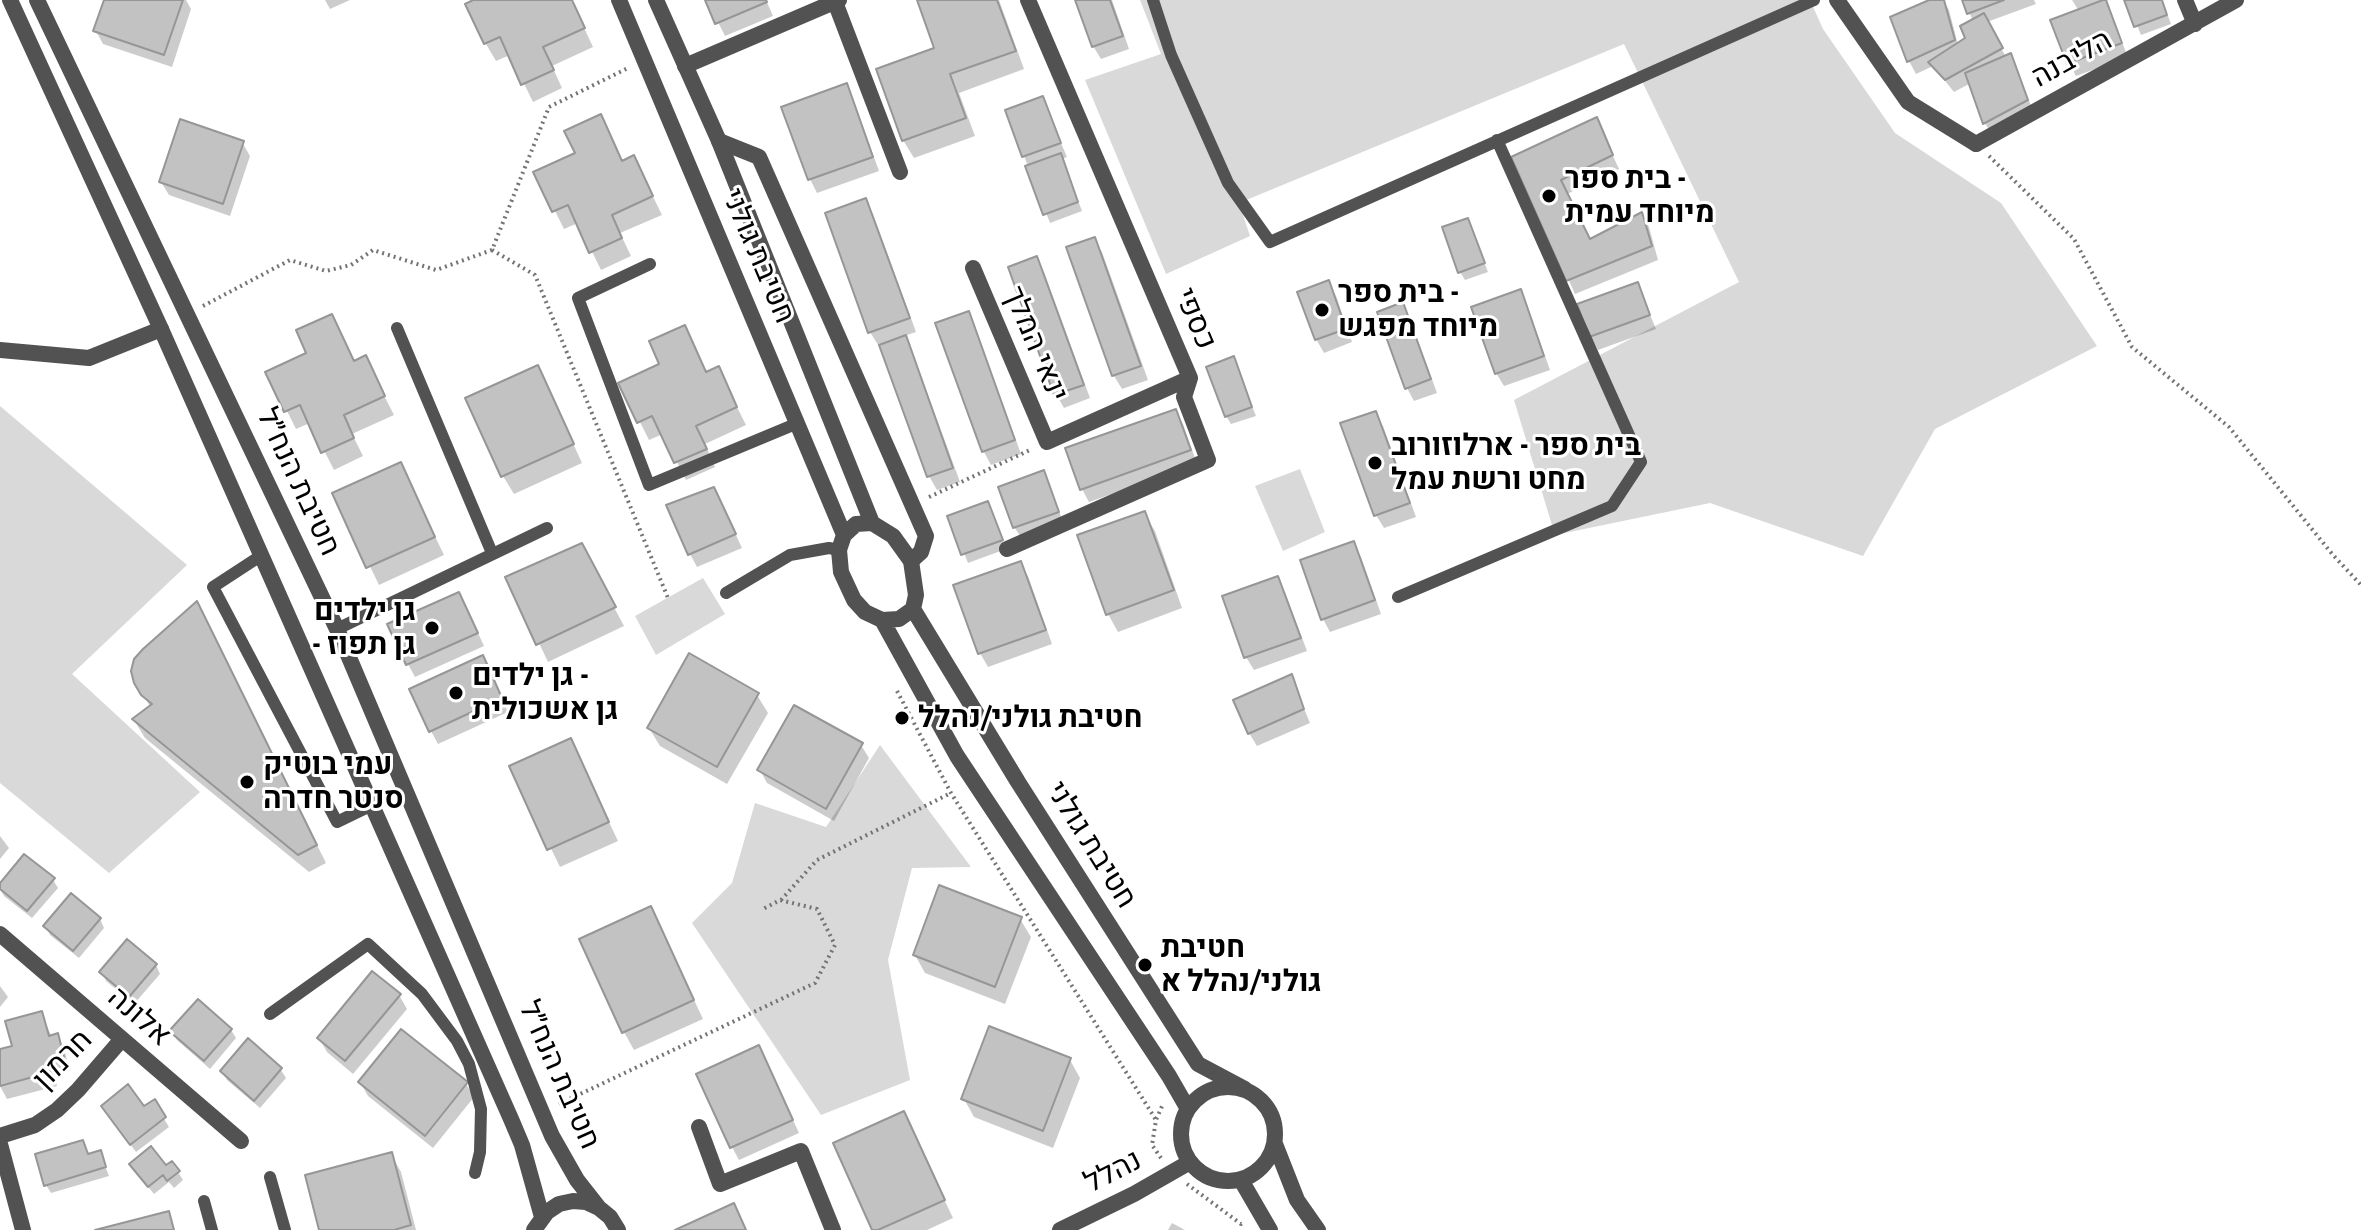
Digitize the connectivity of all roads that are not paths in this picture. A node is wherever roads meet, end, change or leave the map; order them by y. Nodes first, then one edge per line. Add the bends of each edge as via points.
1 (10, 0) edge
2 (37, 0) edge
3 (619, 0) edge
4 (656, 0) edge
5 (1028, 0) edge
6 (1153, 0) edge
7 (1814, 0) edge
8 (1837, 0) edge
9 (2185, 0) edge
10 (2236, 0) edge
11 (837, 1) edge
12 (2195, 24) junction
13 (685, 66) junction
14 (1497, 140) junction
15 (719, 141) junction
16 (900, 172) dead end
17 (650, 264) dead end
18 (973, 268) dead end
19 (397, 328) dead end
20 (161, 329) junction
21 (0, 350) edge
22 (1190, 378) junction
23 (798, 423) junction
24 (872, 523) junction
25 (547, 528) dead end
26 (842, 543) junction
27 (1007, 549) dead end
28 (492, 553) junction
29 (262, 555) junction
30 (911, 561) junction
31 (726, 593) dead end
32 (1398, 597) dead end
33 (913, 609) junction
34 (882, 620) junction
35 (337, 629) junction
36 (372, 805) junction
37 (0, 934) edge
38 (270, 1014) dead end
39 (122, 1039) junction
40 (478, 1044) junction
41 (462, 1051) junction
42 (1245, 1089) junction
43 (1188, 1109) junction
44 (699, 1127) dead end
45 (0, 1136) edge
46 (241, 1141) dead end
47 (0, 1144) edge
48 (1275, 1144) junction
49 (1190, 1162) junction
50 (475, 1173) dead end
51 (270, 1177) dead end
52 (1241, 1180) junction
53 (204, 1201) dead end
54 (599, 1208) junction
55 (535, 1225) edge
56 (23, 1230) edge
57 (212, 1230) edge
58 (285, 1230) edge
59 (618, 1230) edge
60 (833, 1230) edge
61 (1060, 1230) edge
62 (1270, 1230) edge
63 (1318, 1230) edge

1 - 20 street, חטיבת הנח״ל
2 - 35 street, חטיבת הנח״ל
3 - 23 street, חטיבת גולני
4 - 13 street, חטיבת גולני
5 - 22 street, כספי
6 - 14 lane via 1171,55 1228,183 1270,242
7 - 14 lane
8 - 12 street, הליבנה via 1908,102 1976,144
9 - 12 street
10 - 12 street, הליבנה
11 - 13 street
11 - 16 street
13 - 15 street, חטיבת גולני
14 - 32 lane via 1641,462 1612,506
15 - 24 street, חטיבת גולני
15 - 30 street, חטיבת גולני via 759,157 926,536
17 - 23 lane via 578,298 649,485
18 - 22 street, ינאי המלך via 1047,442
19 - 28 lane
20 - 21 street via 89,358
20 - 29 street, חטיבת הנח״ל
22 - 27 street, כספי via 1184,397 1208,460
23 - 26 street, חטיבת גולני
24 - 26 street via 856,524
24 - 30 street via 893,536
25 - 28 lane
26 - 31 lane via 790,555
26 - 34 street via 841,572 854,600
28 - 35 lane
29 - 36 street, חטיבת הנח״ל
29 - 36 lane via 213,587 337,822
30 - 33 street
33 - 34 street via 899,619
33 - 42 street, חטיבת גולני via 1198,1064
34 - 43 street, חטיבת גולני via 957,756
35 - 54 street, חטיבת הנח״ל via 542,1112 577,1180
36 - 40 street, חטיבת הנח״ל
37 - 39 street, אלונה
38 - 41 lane via 368,944 422,994
39 - 45 street, חרמון via 57,1110 35,1125
39 - 46 street, אלונה
40 - 41 lane
40 - 55 street, חטיבת הנח״ל via 522,1145
41 - 50 lane via 481,1109
42 - 43 street via 1212,1089
42 - 48 street via 1273,1117
43 - 49 street via 1180,1136
44 - 60 street via 720,1184 801,1151
47 - 56 street
48 - 52 street via 1263,1167
48 - 63 street via 1297,1200
49 - 52 street via 1213,1179
49 - 61 street, נהלל
51 - 58 lane
52 - 62 street
53 - 57 lane
54 - 55 street via 573,1201 553,1207
54 - 59 street, חטיבת הנח״ל

